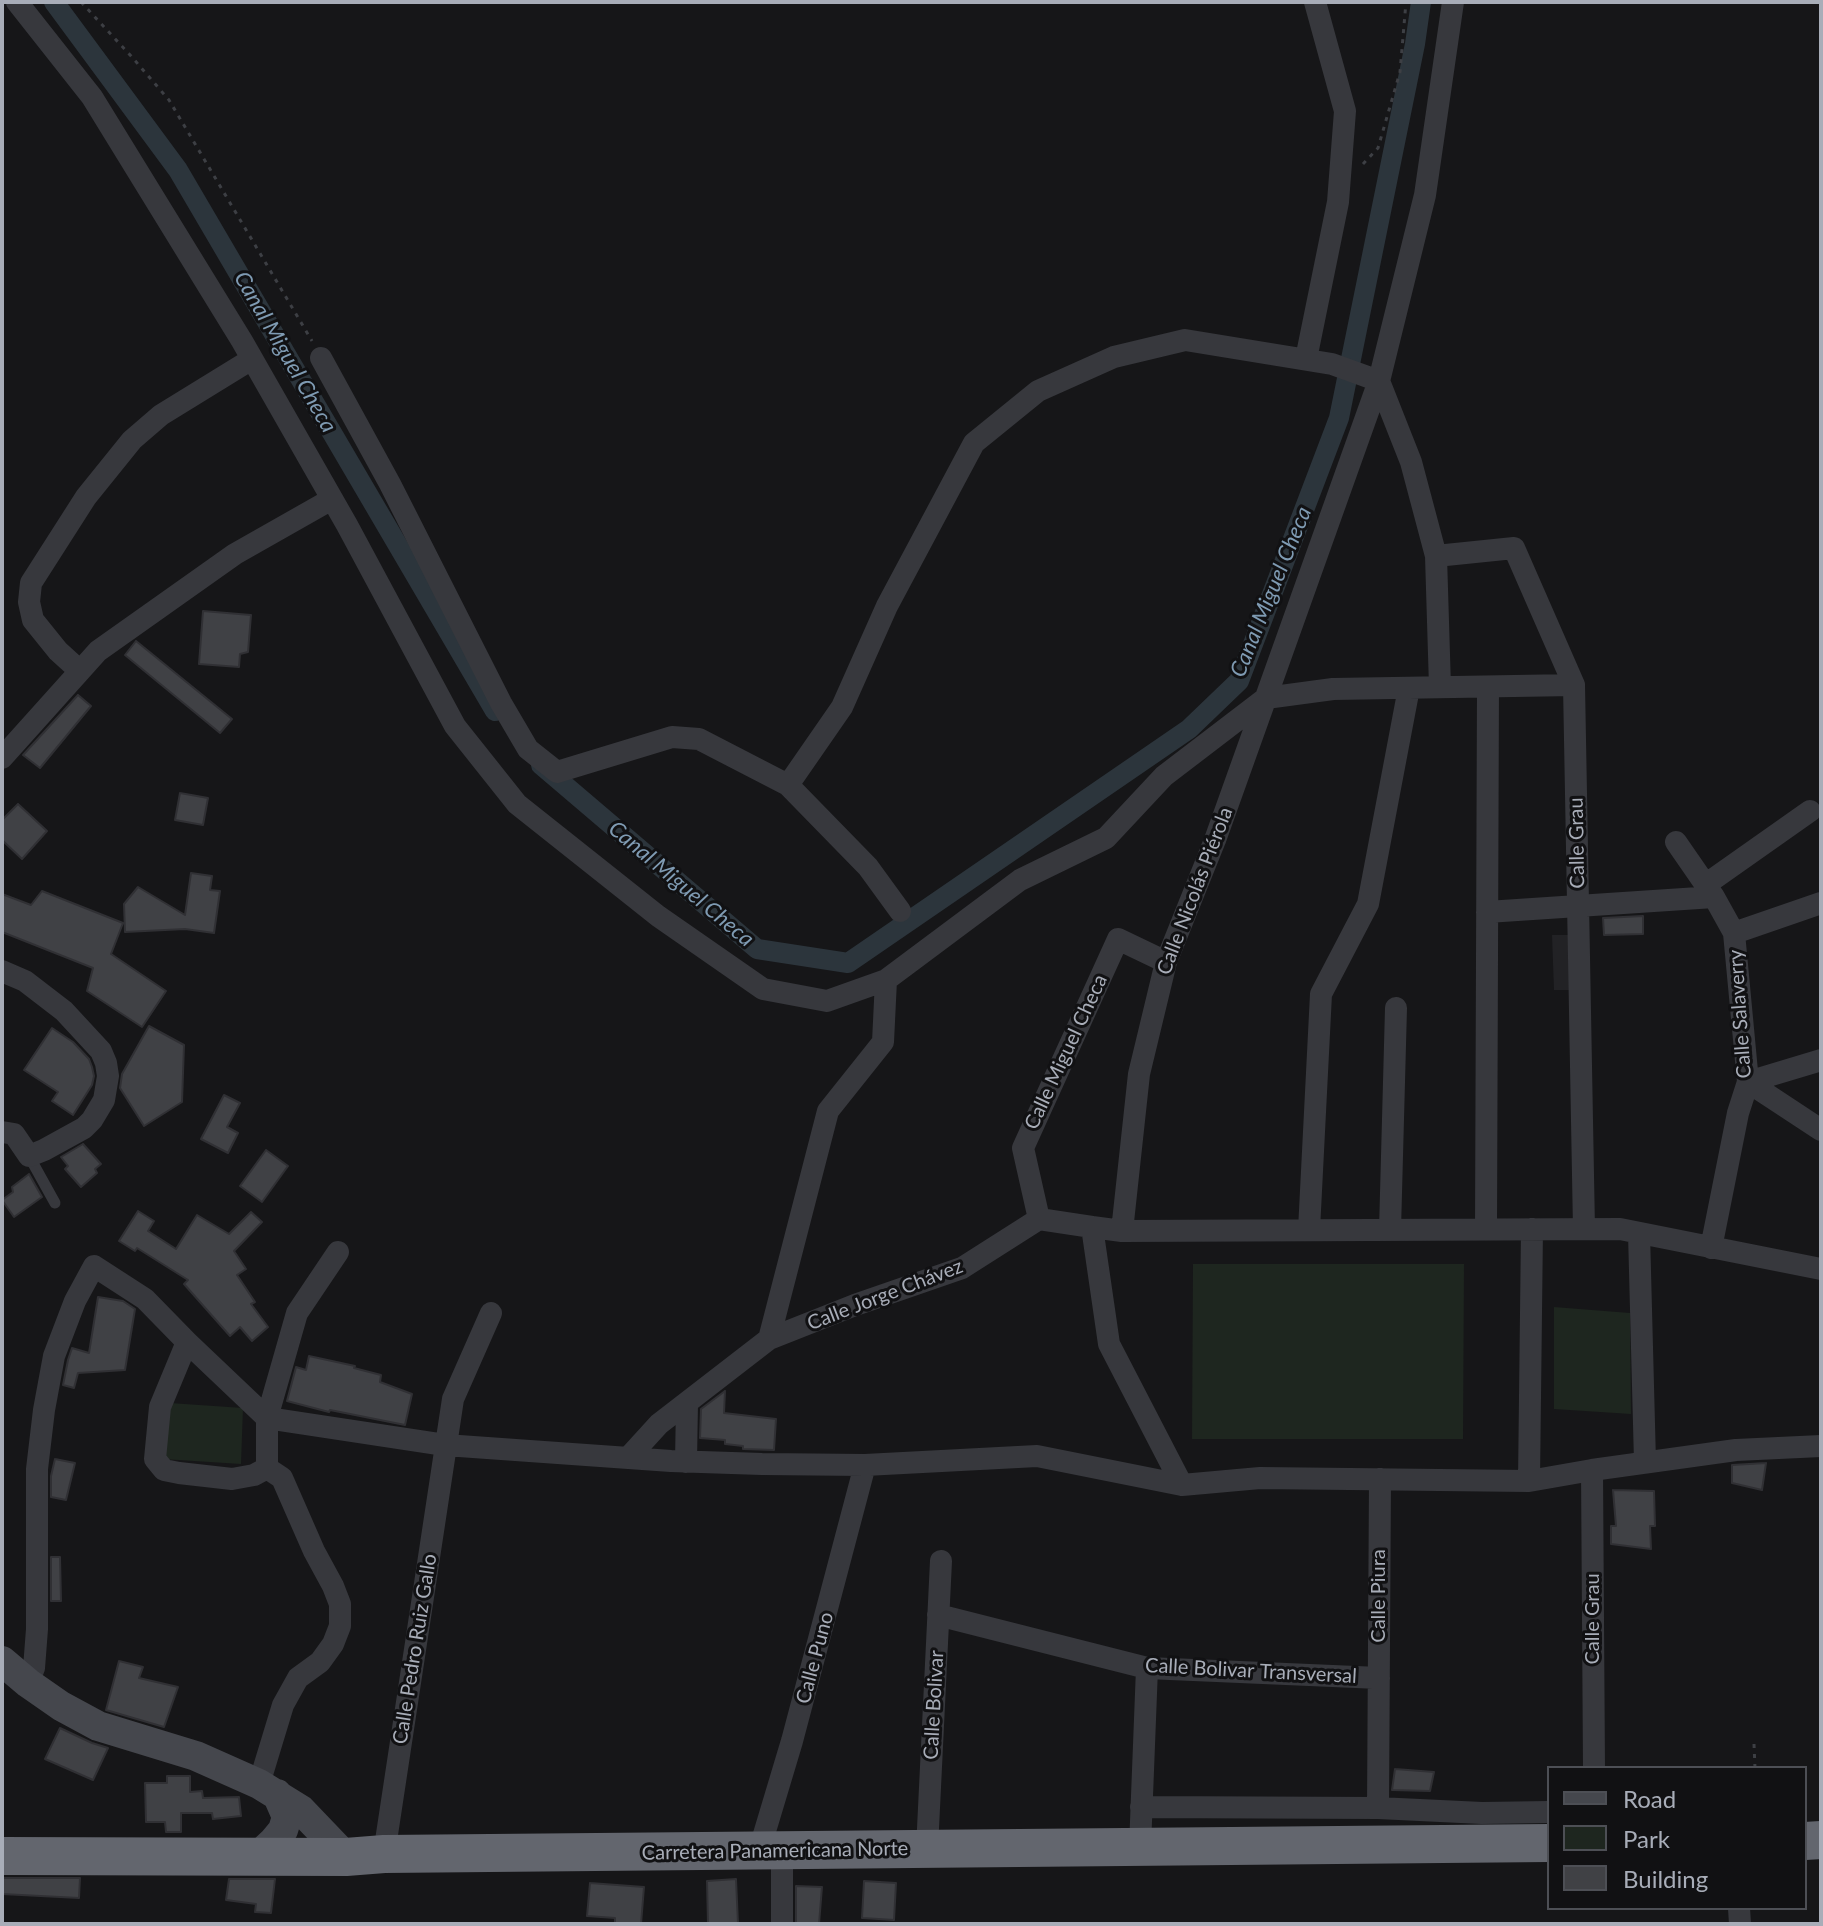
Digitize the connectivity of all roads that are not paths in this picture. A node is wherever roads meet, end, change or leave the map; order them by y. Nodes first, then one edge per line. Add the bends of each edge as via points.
1 (17, 2) edge
2 (1315, 2) edge
3 (1453, 2) edge
4 (321, 358) road end
5 (252, 359) junction
6 (1306, 359) junction
7 (1379, 381) junction
8 (332, 499) junction
9 (1436, 556) junction
10 (80, 671) junction
11 (1574, 685) junction
12 (1440, 687) junction
13 (1488, 687) junction
14 (1409, 688) junction
15 (1266, 698) junction
16 (2, 758) edge
17 (788, 785) junction
18 (1810, 811) dead end
19 (1676, 842) dead end
20 (1709, 891) junction
21 (1821, 903) edge
22 (1578, 906) junction
23 (900, 911) dead end
24 (1487, 912) junction
25 (1734, 933) junction
26 (1166, 962) junction
27 (2, 971) edge
28 (886, 980) junction
29 (1396, 1008) dead end
30 (1821, 1060) edge
31 (1748, 1082) junction
32 (1821, 1130) edge
33 (2, 1132) edge
34 (29, 1156) junction
35 (55, 1203) dead end
36 (1039, 1219) junction
37 (1092, 1227) junction
38 (1486, 1229) junction
39 (1532, 1229) junction
40 (1584, 1229) junction
41 (1309, 1230) junction
42 (1390, 1230) junction
43 (1122, 1231) junction
44 (1639, 1233) junction
45 (1711, 1248) junction
46 (338, 1252) dead end
47 (1821, 1269) edge
48 (491, 1313) dead end
49 (769, 1339) junction
50 (187, 1342) junction
51 (687, 1403) junction
52 (267, 1418) junction
53 (659, 1424) junction
54 (445, 1445) junction
55 (1821, 1446) edge
56 (628, 1458) junction
57 (679, 1462) junction
58 (1645, 1462) junction
59 (865, 1465) junction
60 (267, 1468) junction
61 (1592, 1470) junction
62 (1380, 1479) junction
63 (1529, 1481) junction
64 (1182, 1485) junction
65 (941, 1561) dead end
66 (938, 1615) junction
67 (2, 1661) edge
68 (1147, 1668) junction
69 (1379, 1678) junction
70 (28, 1683) junction
71 (1594, 1766) edge
72 (268, 1789) junction
73 (1141, 1807) junction
74 (1378, 1808) junction
75 (1547, 1812) edge
76 (1547, 1843) edge
77 (1140, 1847) junction
78 (927, 1849) junction
79 (770, 1851) junction
80 (384, 1854) junction
81 (2, 1856) edge
82 (257, 1857) junction
83 (346, 1857) junction
84 (782, 1924) edge

1 - 5 street via 92,97
2 - 6 street via 1345,111 1338,202
3 - 7 street, Calle Nicolás Piérola via 1425,195
4 - 17 street via 528,749 557,772 672,737 699,739
5 - 8 street
5 - 10 street via 161,415 132,440 86,497 31,583 33,620
6 - 7 street
6 - 17 street via 1185,340 1114,357 1038,391 974,443 887,606 842,707
7 - 9 street via 1411,462
7 - 15 street, Calle Nicolás Piérola
8 - 10 street via 235,554 98,651
8 - 28 street via 455,726 517,804 658,916 763,989 827,1001
9 - 11 street, Calle Grau via 1514,548
9 - 12 street
10 - 16 street
11 - 13 street
11 - 22 street, Calle Grau
12 - 13 street
12 - 14 street
13 - 24 street
14 - 15 street via 1333,689
14 - 41 street via 1368,904 1321,994
15 - 26 street, Calle Nicolás Piérola
15 - 28 street via 1164,776 1106,838 1020,880
17 - 23 street via 868,867
18 - 20 street
19 - 20 street, Calle Salaverry
20 - 22 street
20 - 25 street, Calle Salaverry
21 - 25 street
22 - 24 street
22 - 40 street, Calle Grau
24 - 38 street
25 - 31 street, Calle Salaverry
26 - 36 street, Calle Miguel Checa via 1118,939 1023,1148
26 - 43 street, Calle Nicolás Piérola via 1139,1074
27 - 34 street via 25,981 64,1011 106,1063 107,1089 92,1120
28 - 49 street via 883,1042 828,1111
29 - 42 street
30 - 31 street
31 - 32 street
31 - 45 street, Calle Salaverry
33 - 34 street via 14,1134
34 - 35 lane
36 - 37 street
36 - 49 street, Calle Jorge Chávez via 962,1268
37 - 43 street
37 - 64 street via 1109,1344
38 - 39 street
38 - 42 street
39 - 40 street
39 - 63 street
40 - 44 street
41 - 42 street
41 - 43 street
44 - 45 street
44 - 58 street
45 - 47 street
46 - 52 street via 297,1313
48 - 54 street, Calle Pedro Ruiz Gallo via 453,1399
49 - 51 street, Calle Jorge Chávez
50 - 52 street
50 - 60 street via 160,1407 155,1459 164,1470 232,1479
50 - 70 street via 145,1299 94,1266 54,1356 44,1410 37,1469 37,1629
51 - 53 street, Calle Jorge Chávez
51 - 57 street
52 - 54 street
52 - 60 street
53 - 56 street, Calle Jorge Chávez
53 - 57 street via 654,1431 657,1448
54 - 56 street
54 - 80 street, Calle Pedro Ruiz Gallo
55 - 58 street
56 - 57 street
57 - 59 street
58 - 61 street
59 - 64 street via 1037,1456
59 - 79 street, Calle Puno via 792,1741
60 - 72 street via 282,1478 340,1604 333,1644 298,1678 283,1705
61 - 63 street
61 - 71 street, Calle Grau
62 - 63 street
62 - 64 street via 1260,1478
62 - 69 street, Calle Piura
65 - 66 street, Calle Bolivar
66 - 68 street, Calle Bolivar Transversal
66 - 78 street, Calle Bolivar
67 - 70 street
68 - 69 street, Calle Bolivar Transversal
68 - 73 street
69 - 74 street, Calle Piura
70 - 72 street via 98,1726 196,1756
72 - 82 street via 287,1817 283,1830
72 - 83 street via 301,1810
73 - 74 street
73 - 77 street
74 - 75 street
76 - 77 highway, Carretera Panamericana Norte
77 - 78 highway, Carretera Panamericana Norte
78 - 79 highway, Carretera Panamericana Norte
79 - 80 highway, Carretera Panamericana Norte
79 - 84 street, Calle Puno
80 - 83 highway, Carretera Panamericana Norte
81 - 82 highway, Carretera Panamericana Norte
82 - 83 highway, Carretera Panamericana Norte

